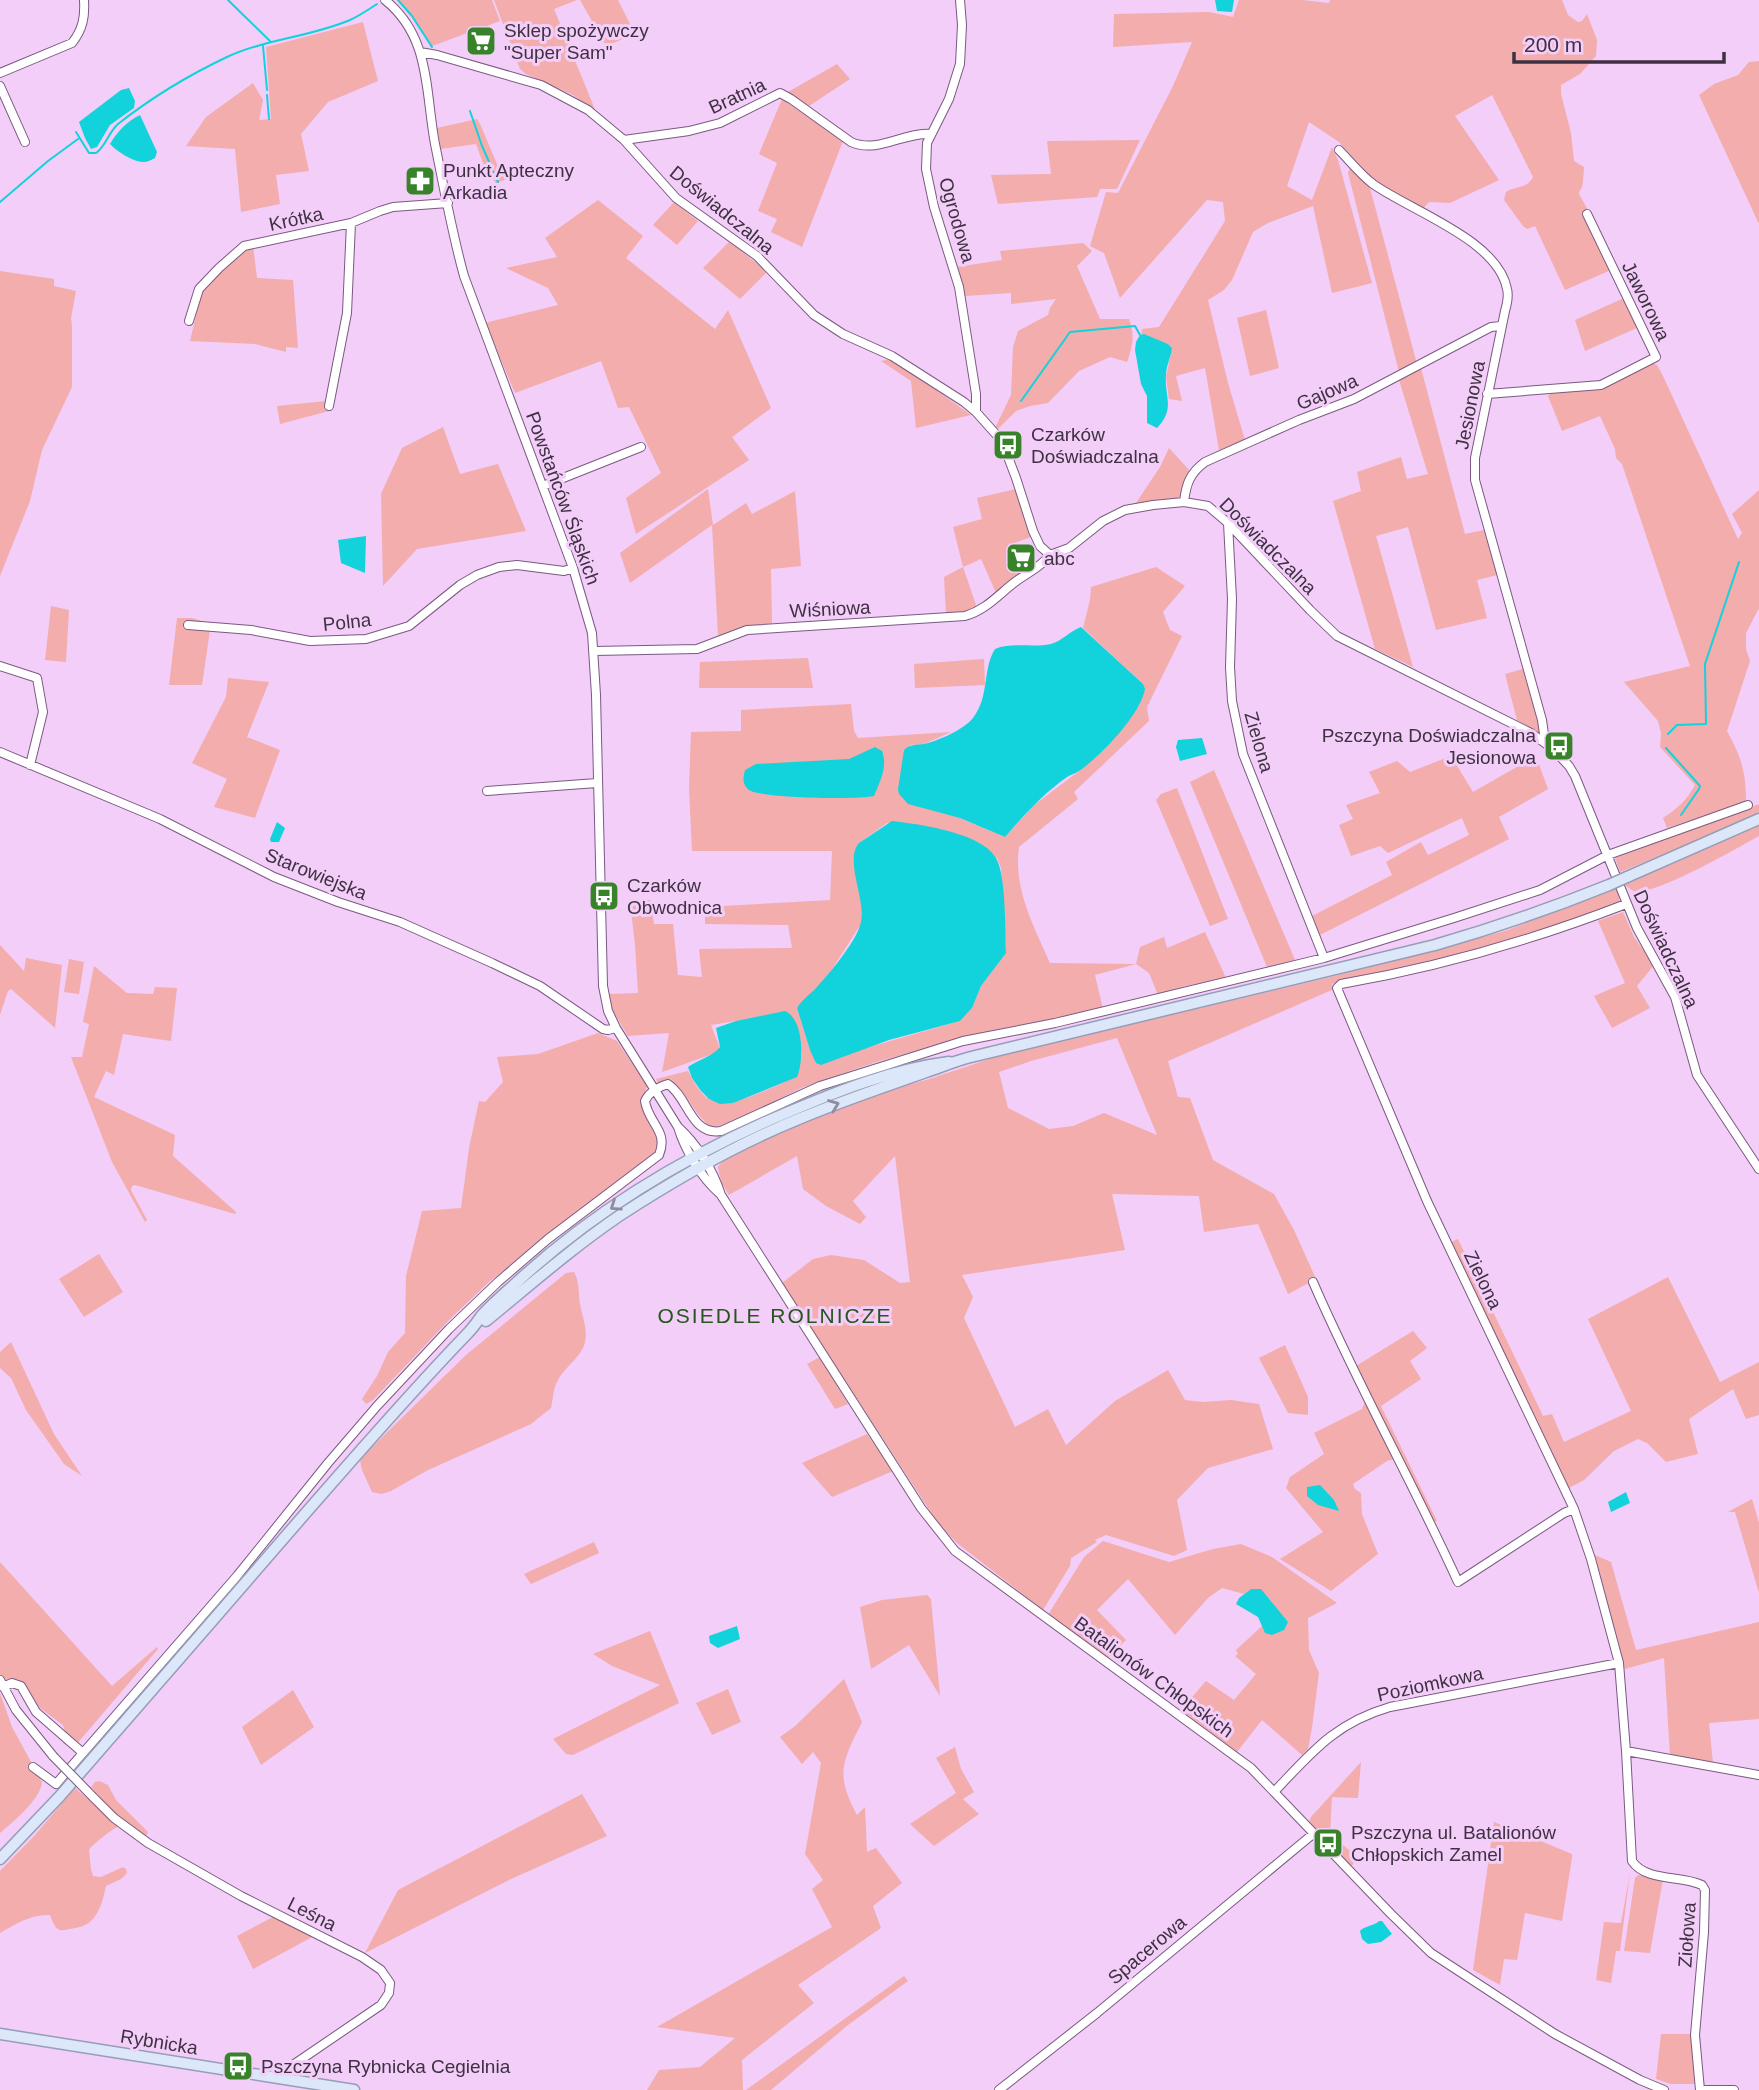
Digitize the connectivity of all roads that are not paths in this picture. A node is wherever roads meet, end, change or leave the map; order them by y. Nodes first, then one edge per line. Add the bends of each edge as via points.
1 (84, 0) edge
2 (385, 0) edge
3 (960, 0) edge
4 (420, 52) junction
5 (0, 73) edge
6 (0, 86) edge
7 (930, 134) junction
8 (624, 140) junction
9 (25, 142) dead end
10 (1339, 150) dead end
11 (448, 203) junction
12 (1587, 214) dead end
13 (351, 223) junction
14 (189, 321) dead end
15 (1501, 326) junction
16 (1487, 394) junction
17 (330, 406) dead end
18 (976, 412) junction
19 (640, 447) dead end
20 (543, 486) junction
21 (1184, 502) junction
22 (1228, 523) junction
23 (1050, 555) junction
24 (573, 568) junction
25 (188, 625) dead end
26 (594, 651) junction
27 (0, 666) edge
28 (1545, 741) junction
29 (0, 752) edge
30 (30, 765) junction
31 (597, 783) junction
32 (487, 791) dead end
33 (1748, 805) dead end
34 (1759, 819) edge
35 (1608, 855) junction
36 (1626, 904) junction
37 (1324, 958) junction
38 (616, 1028) junction
39 (655, 1090) junction
40 (700, 1161) junction
41 (1759, 1169) edge
42 (1313, 1282) dead end
43 (1574, 1509) junction
44 (1619, 1663) junction
45 (2, 1683) edge
46 (1626, 1751) junction
47 (83, 1753) junction
48 (33, 1767) dead end
49 (1759, 1774) edge
50 (1274, 1792) junction
51 (1313, 1833) junction
52 (0, 1859) edge
53 (0, 2035) edge
54 (284, 2079) junction
55 (354, 2090) edge
56 (999, 2090) edge
57 (1664, 2090) edge
58 (1701, 2090) edge
59 (1734, 2090) edge

1 - 5 street via 80,34 72,43
2 - 4 street, Powstańców Śląskich via 407,22
3 - 7 street, Ogrodowa via 960,64 949,99
4 - 8 street, Doświadczalna via 541,85 588,110
4 - 11 street, Powstańców Śląskich
6 - 9 street
7 - 8 street, Bratnia via 858,145 780,93 707,127
7 - 18 street, Ogrodowa via 926,156 929,188 959,287
8 - 18 street, Doświadczalna via 676,198 747,247 814,315 892,356
10 - 15 street, Jesionowa via 1372,184 1491,258 1508,292
11 - 13 street, Krótka via 393,207
11 - 20 street, Powstańców Śląskich via 464,276
12 - 16 street, Jaworowa via 1656,357 1601,384
13 - 14 street, Krótka via 244,246 200,289
13 - 17 street via 347,313
15 - 16 street, Jesionowa
15 - 21 street, Gajowa via 1491,327 1354,400 1205,462 1189,478
16 - 28 street, Jesionowa via 1475,480
18 - 23 street, Doświadczalna via 1002,441 1033,531
19 - 20 street
20 - 24 street, Powstańców Śląskich
21 - 22 street, Doświadczalna via 1208,506
21 - 23 street, Doświadczalna via 1114,514 1069,548
22 - 28 street, Doświadczalna via 1337,636
22 - 37 street, Zielona via 1230,678 1239,737
23 - 26 street, Wiśniowa via 992,602 965,616 747,630 697,649
24 - 25 street, Polna via 499,567 460,585 410,625 366,639 310,641
24 - 26 street, Powstańców Śląskich via 587,609
26 - 31 street, Powstańców Śląskich
27 - 30 street via 37,678 43,712
28 - 35 street, Doświadczalna via 1575,776
29 - 30 street, Starowiejska
30 - 38 street, Starowiejska via 150,815 274,877 400,922 467,952 540,986 603,1029
31 - 32 street
31 - 38 street, Powstańców Śląskich via 603,986
33 - 35 street
34 - 40 main road, bridge via 1533,915 1435,945 949,1062
35 - 36 street, Doświadczalna
35 - 37 street via 1540,890
36 - 41 street, Doświadczalna via 1675,997 1697,1074
36 - 43 street, Zielona via 1496,950 1336,988 1427,1201
37 - 39 street via 962,1041 820,1086 716,1132 698,1124 672,1086
38 - 39 street, Batalionów Chłopskich
39 - 40 street, Batalionów Chłopskich
39 - 47 street via 645,1101 662,1136 659,1155 548,1238 449,1329 328,1462 237,1576
40 - 50 street, Batalionów Chłopskich via 712,1187 945,1540 978,1569 1230,1752
40 - 52 main road via 583,1242 471,1331 407,1397
42 - 43 street via 1458,1582
43 - 44 street, Zielona
44 - 46 street, Zielona
44 - 50 street, Poziomkowa via 1369,1713 1327,1738
45 - 47 street via 22,1686 36,1712
45 - 54 street, Leśna, bridge via 25,1723 114,1818 217,1883 381,1970 390,1983 381,2005 290,2067
46 - 49 street
46 - 58 street, Ziołowa via 1632,1861 1646,1873 1694,1881 1705,1890 1695,2035
47 - 48 street via 56,1784
50 - 51 street, Batalionów Chłopskich
51 - 56 street, Spacerowa
51 - 57 street, Batalionów Chłopskich via 1431,1953 1555,2034
53 - 54 main road, Rybnicka
54 - 55 main road, Rybnicka
58 - 59 street

